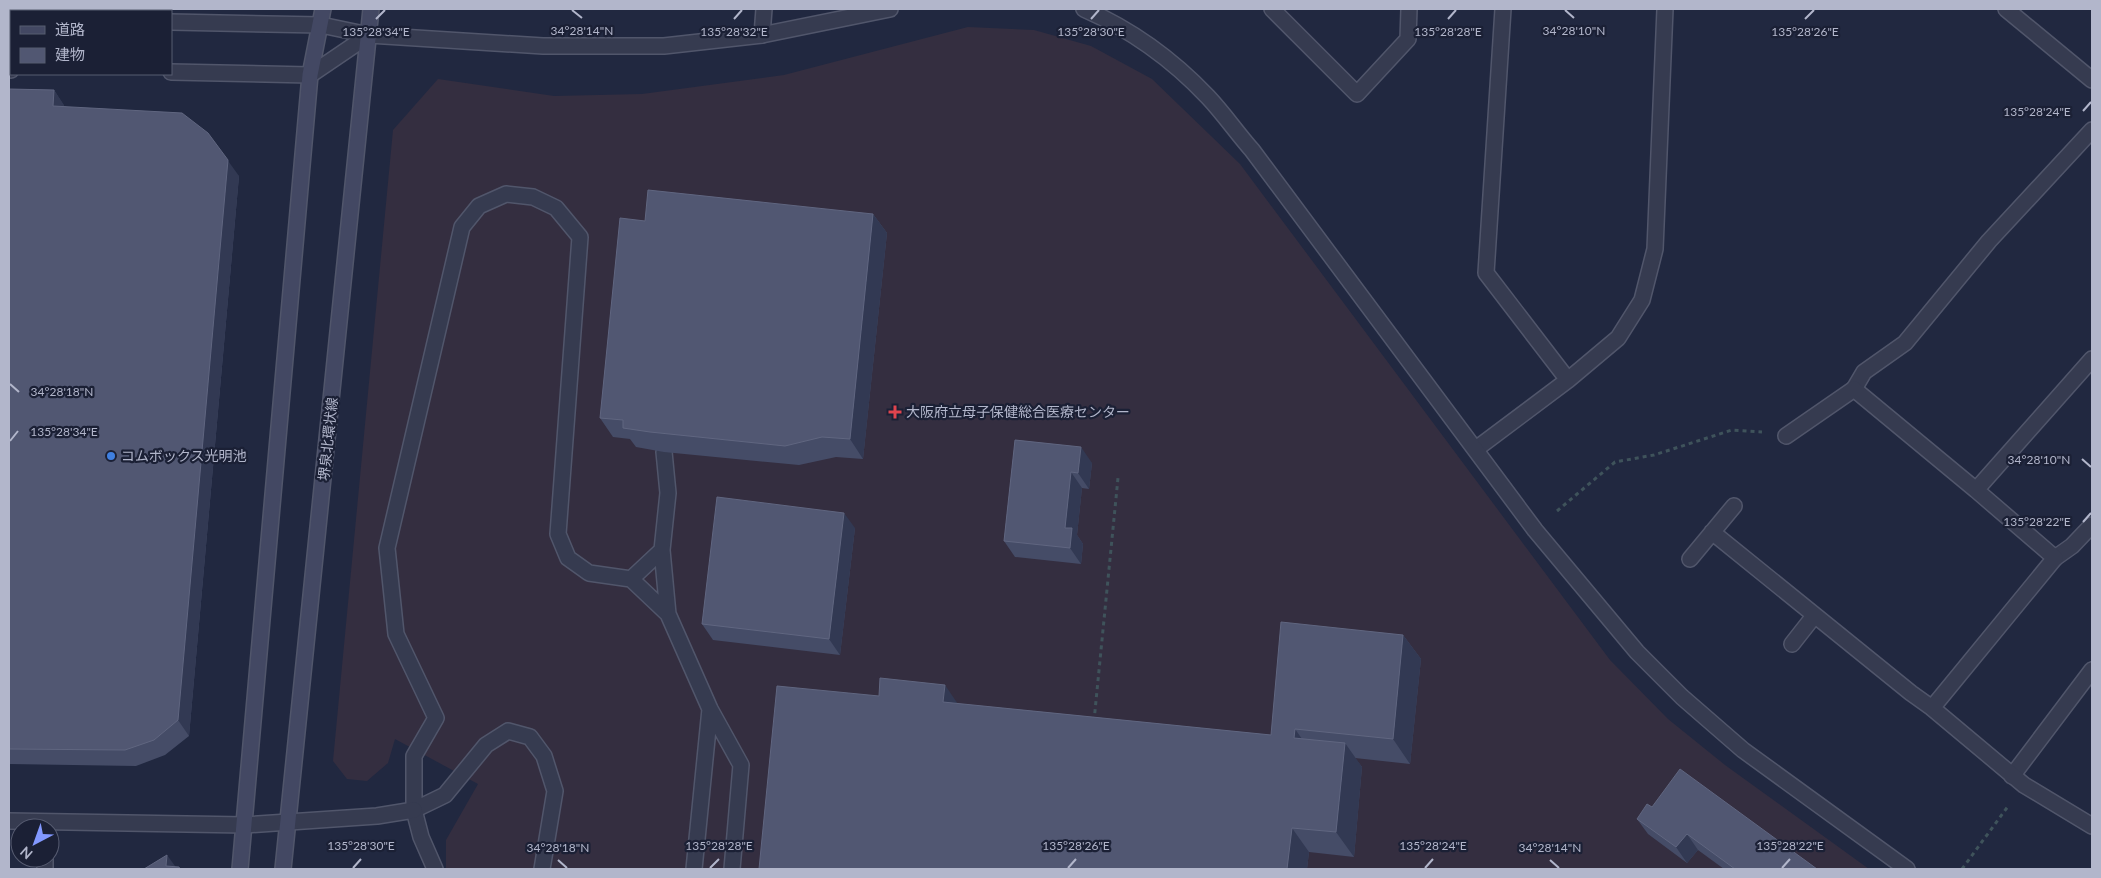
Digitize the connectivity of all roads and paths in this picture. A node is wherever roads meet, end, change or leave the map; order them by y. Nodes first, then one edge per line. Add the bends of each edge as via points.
1 (323, 9) edge
2 (371, 9) edge
3 (764, 9) edge
4 (890, 9) edge
5 (1084, 9) edge
6 (1272, 9) edge
7 (1409, 9) edge
8 (1503, 9) edge
9 (1665, 9) edge
10 (2006, 9) edge
11 (172, 22) edge
12 (321, 25) junction
13 (369, 35) junction
14 (762, 35) junction
15 (172, 72) edge
16 (310, 75) junction
17 (2092, 80) edge
18 (2092, 130) edge
19 (2092, 359) edge
20 (1568, 380) junction
21 (1854, 389) junction
22 (1786, 436) joint
23 (1476, 449) junction
24 (664, 452) edge
25 (1118, 478) dead end
26 (1976, 490) junction
27 (1734, 506) dead end
28 (1557, 511) dead end
29 (2092, 525) edge
30 (1712, 532) junction
31 (662, 550) junction
32 (2055, 558) junction
33 (1690, 559) dead end
34 (631, 579) junction
35 (668, 614) junction
36 (1814, 616) junction
37 (1792, 644) dead end
38 (2092, 670) edge
39 (1932, 708) junction
40 (710, 709) junction
41 (1093, 730) edge
42 (2018, 780) junction
43 (414, 810) junction
44 (287, 823) junction
45 (60, 825) edge
46 (245, 825) junction
47 (2092, 826) edge
48 (240, 869) edge
49 (283, 869) edge
50 (435, 869) edge
51 (542, 869) edge
52 (694, 869) edge
53 (732, 869) edge
54 (1906, 869) edge
55 (1962, 869) edge

1 - 12 main road
2 - 13 main road, 堺泉北環状線
3 - 14 street
4 - 14 street
5 - 23 street via 1152,48 1208,97 1258,158
6 - 7 street via 1357,94 1408,39
8 - 20 street via 1486,273
9 - 20 street via 1655,249 1642,300 1618,338
10 - 17 street
11 - 12 street
12 - 13 street
12 - 16 main road
13 - 14 street via 543,46 664,46
13 - 16 street
13 - 44 main road, 堺泉北環状線
15 - 16 street
16 - 46 main road
18 - 21 street via 1988,241 1905,343 1864,372
19 - 26 street
20 - 23 street
21 - 22 street
21 - 26 street
22 - 28 path via 1732,430 1654,455 1615,462
23 - 54 street via 1535,530 1637,652 1682,697 1743,750
24 - 31 street via 668,492
25 - 41 path
26 - 32 street
27 - 30 street
29 - 32 street
30 - 33 street
30 - 36 street
31 - 34 street
31 - 35 street
32 - 39 street
34 - 35 street
34 - 43 street via 589,573 568,558 558,534 580,237 556,208 533,197 506,194 479,206 462,227 387,548 396,634 436,718 414,756
35 - 40 street
36 - 37 street
36 - 39 street
38 - 42 street
39 - 42 street
40 - 52 street
40 - 53 street via 741,765
42 - 47 street
42 - 55 path
43 - 44 street
43 - 50 street via 421,838
43 - 51 street via 445,794 486,745 508,731 530,737 544,756 555,791
44 - 46 street
44 - 49 main road, 堺泉北環状線
45 - 46 street
46 - 48 main road

